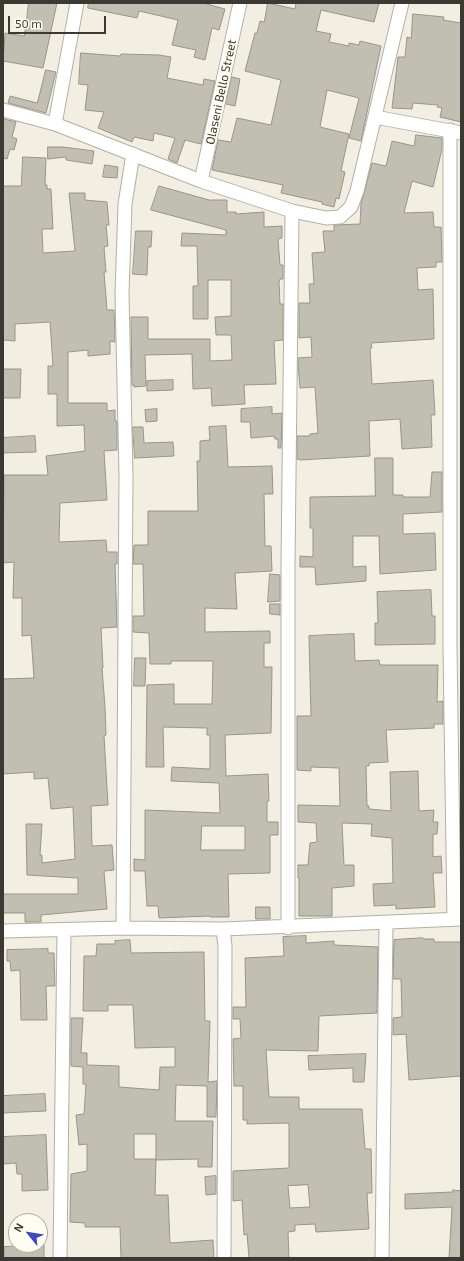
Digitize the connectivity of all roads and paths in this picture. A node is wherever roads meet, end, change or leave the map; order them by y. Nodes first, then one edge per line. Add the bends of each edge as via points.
1 (77, 3) edge
2 (240, 3) edge
3 (402, 3) edge
4 (3, 110) edge
5 (375, 117) junction
6 (55, 124) junction
7 (455, 131) edge
8 (133, 154) junction
9 (201, 180) junction
10 (292, 210) junction
11 (458, 919) edge
12 (386, 923) junction
13 (123, 928) junction
14 (288, 928) junction
15 (64, 930) junction
16 (223, 930) junction
17 (3, 931) edge
18 (60, 1258) edge
19 (224, 1258) edge
20 (382, 1258) edge

1 - 6 street
2 - 9 street, Olaseni Bello Street
3 - 5 street
4 - 6 street
5 - 7 street
5 - 10 street via 352,207 340,218 326,218
6 - 8 street
7 - 11 street via 450,648
8 - 9 street
8 - 13 street via 125,204 122,294 126,475
9 - 10 street
10 - 14 street
11 - 12 street
12 - 14 street
12 - 20 street
13 - 15 street
13 - 16 street
14 - 16 street
15 - 17 street
15 - 18 street
16 - 19 street

